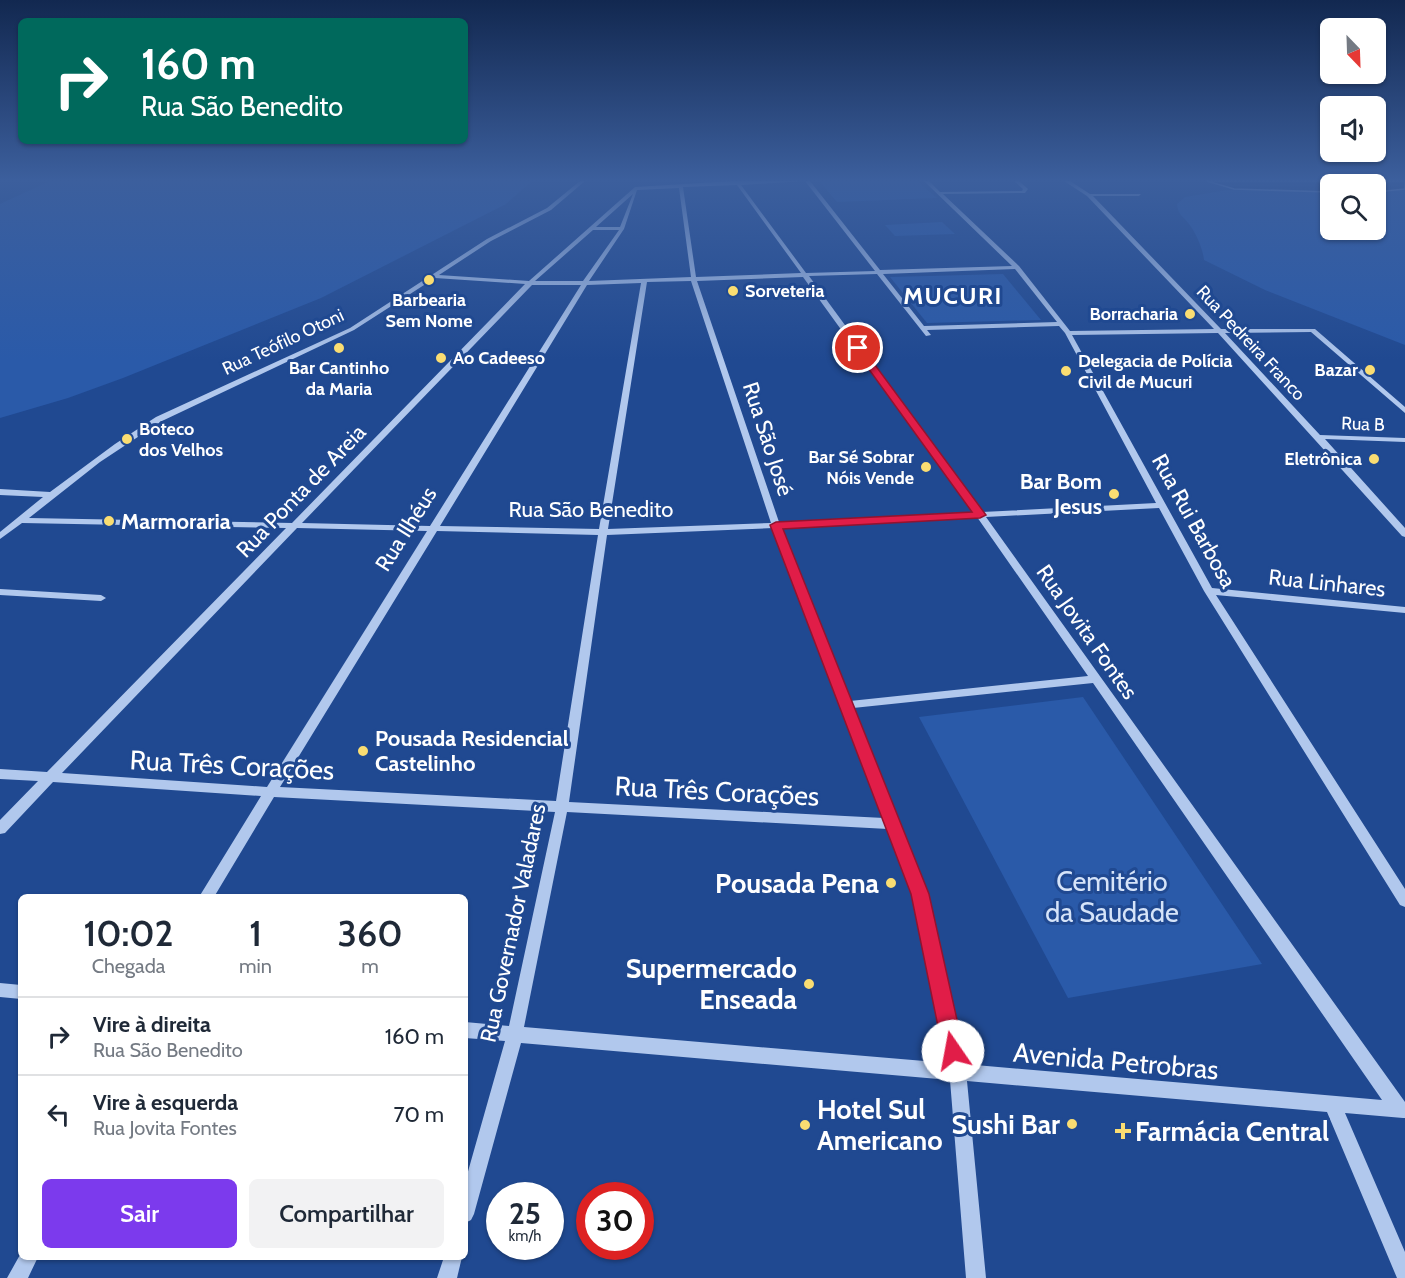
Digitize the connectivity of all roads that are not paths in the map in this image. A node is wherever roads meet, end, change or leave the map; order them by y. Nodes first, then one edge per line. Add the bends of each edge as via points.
1 (488, 241) edge
2 (577, 241) edge
3 (615, 241) edge
4 (688, 241) edge
5 (779, 241) edge
6 (852, 241) edge
7 (990, 241) edge
8 (1133, 241) edge
9 (1017, 267) junction
10 (877, 271) junction
11 (804, 274) junction
12 (435, 276) junction
13 (694, 280) junction
14 (644, 282) junction
15 (585, 283) junction
16 (530, 284) junction
17 (1062, 324) junction
18 (922, 328) junction
19 (1220, 331) junction
20 (1068, 333) junction
21 (928, 335) dead end
22 (1405, 411) edge
23 (1320, 437) junction
24 (1405, 440) edge
25 (0, 492) edge
26 (51, 495) junction
27 (1163, 505) junction
28 (980, 515) junction
29 (20, 520) junction
30 (294, 525) junction
31 (776, 525) junction
32 (435, 528) junction
33 (603, 532) junction
34 (1405, 534) edge
35 (0, 536) edge
36 (1209, 591) junction
37 (0, 592) edge
38 (101, 598) dead end
39 (1405, 610) edge
40 (1095, 679) junction
41 (847, 705) junction
42 (0, 774) edge
43 (48, 778) junction
44 (272, 792) junction
45 (562, 807) junction
46 (893, 824) junction
47 (0, 829) edge
48 (208, 894) edge
49 (1405, 901) edge
50 (0, 990) edge
51 (18, 992) edge
52 (468, 1030) edge
53 (515, 1034) junction
54 (958, 1074) junction
55 (1332, 1104) junction
56 (1402, 1110) edge
57 (468, 1203) edge
58 (27, 1260) edge
59 (452, 1260) edge
60 (1405, 1274) edge
61 (16, 1278) edge
62 (447, 1278) edge
63 (976, 1278) edge

1 - 12 street, Rua Teófilo Otoni
2 - 16 street, Rua Ponta de Areia
3 - 15 street, Rua Ilhéus
4 - 13 street, Rua São José
5 - 11 street, Rua Jovita Fontes
6 - 10 street
7 - 9 street, Rua Rui Barbosa
8 - 19 street, Rua Pedreira Franco
9 - 10 street
9 - 17 street, Rua Rui Barbosa
10 - 11 street
10 - 18 street
11 - 13 street
11 - 28 street, Rua Jovita Fontes
12 - 16 street
12 - 26 street, Rua Teófilo Otoni via 329,341 159,418
13 - 14 street
13 - 31 street, Rua São José
14 - 15 street
14 - 33 street, Rua Governador Valadares
15 - 16 street
15 - 32 street, Rua Ilhéus
16 - 30 street, Rua Ponta de Areia
17 - 18 street
17 - 20 street, Rua Rui Barbosa
18 - 21 street
19 - 20 street
19 - 22 street via 1313,330
19 - 23 street, Rua Pedreira Franco
20 - 27 street, Rua Rui Barbosa
23 - 24 street, Rua B
23 - 34 street, Rua Pedreira Franco
25 - 26 street
26 - 29 street, Rua Teófilo Otoni
27 - 28 street, Rua São Benedito
27 - 36 street, Rua Rui Barbosa
28 - 31 street, Rua São Benedito
28 - 40 street, Rua Jovita Fontes
29 - 30 street, Rua São Benedito
29 - 35 street, Rua Teófilo Otoni
30 - 32 street, Rua São Benedito
30 - 43 street, Rua Ponta de Areia
31 - 33 street, Rua São Benedito
31 - 41 street, Rua São José
32 - 33 street, Rua São Benedito
32 - 44 street, Rua Ilhéus
33 - 45 street, Rua Governador Valadares
36 - 39 street, Rua Linhares
36 - 49 street, Rua Rui Barbosa
37 - 38 street
40 - 41 street
40 - 56 street, Rua Jovita Fontes
41 - 46 street, Rua São José
42 - 43 street, Rua Três Corações
43 - 44 street, Rua Três Corações
43 - 47 street, Rua Ponta de Areia
44 - 45 street, Rua Três Corações
44 - 48 street, Rua Ilhéus
45 - 46 street, Rua Três Corações
45 - 53 street, Rua Governador Valadares
46 - 54 street, Rua São José via 920,894
50 - 51 street
52 - 53 street, Avenida Petrobras
53 - 54 street, Avenida Petrobras
53 - 57 street, Rua Governador Valadares
54 - 55 street, Avenida Petrobras
54 - 63 street, Rua São José
55 - 56 street, Avenida Petrobras
55 - 60 street
58 - 61 street
59 - 62 street

